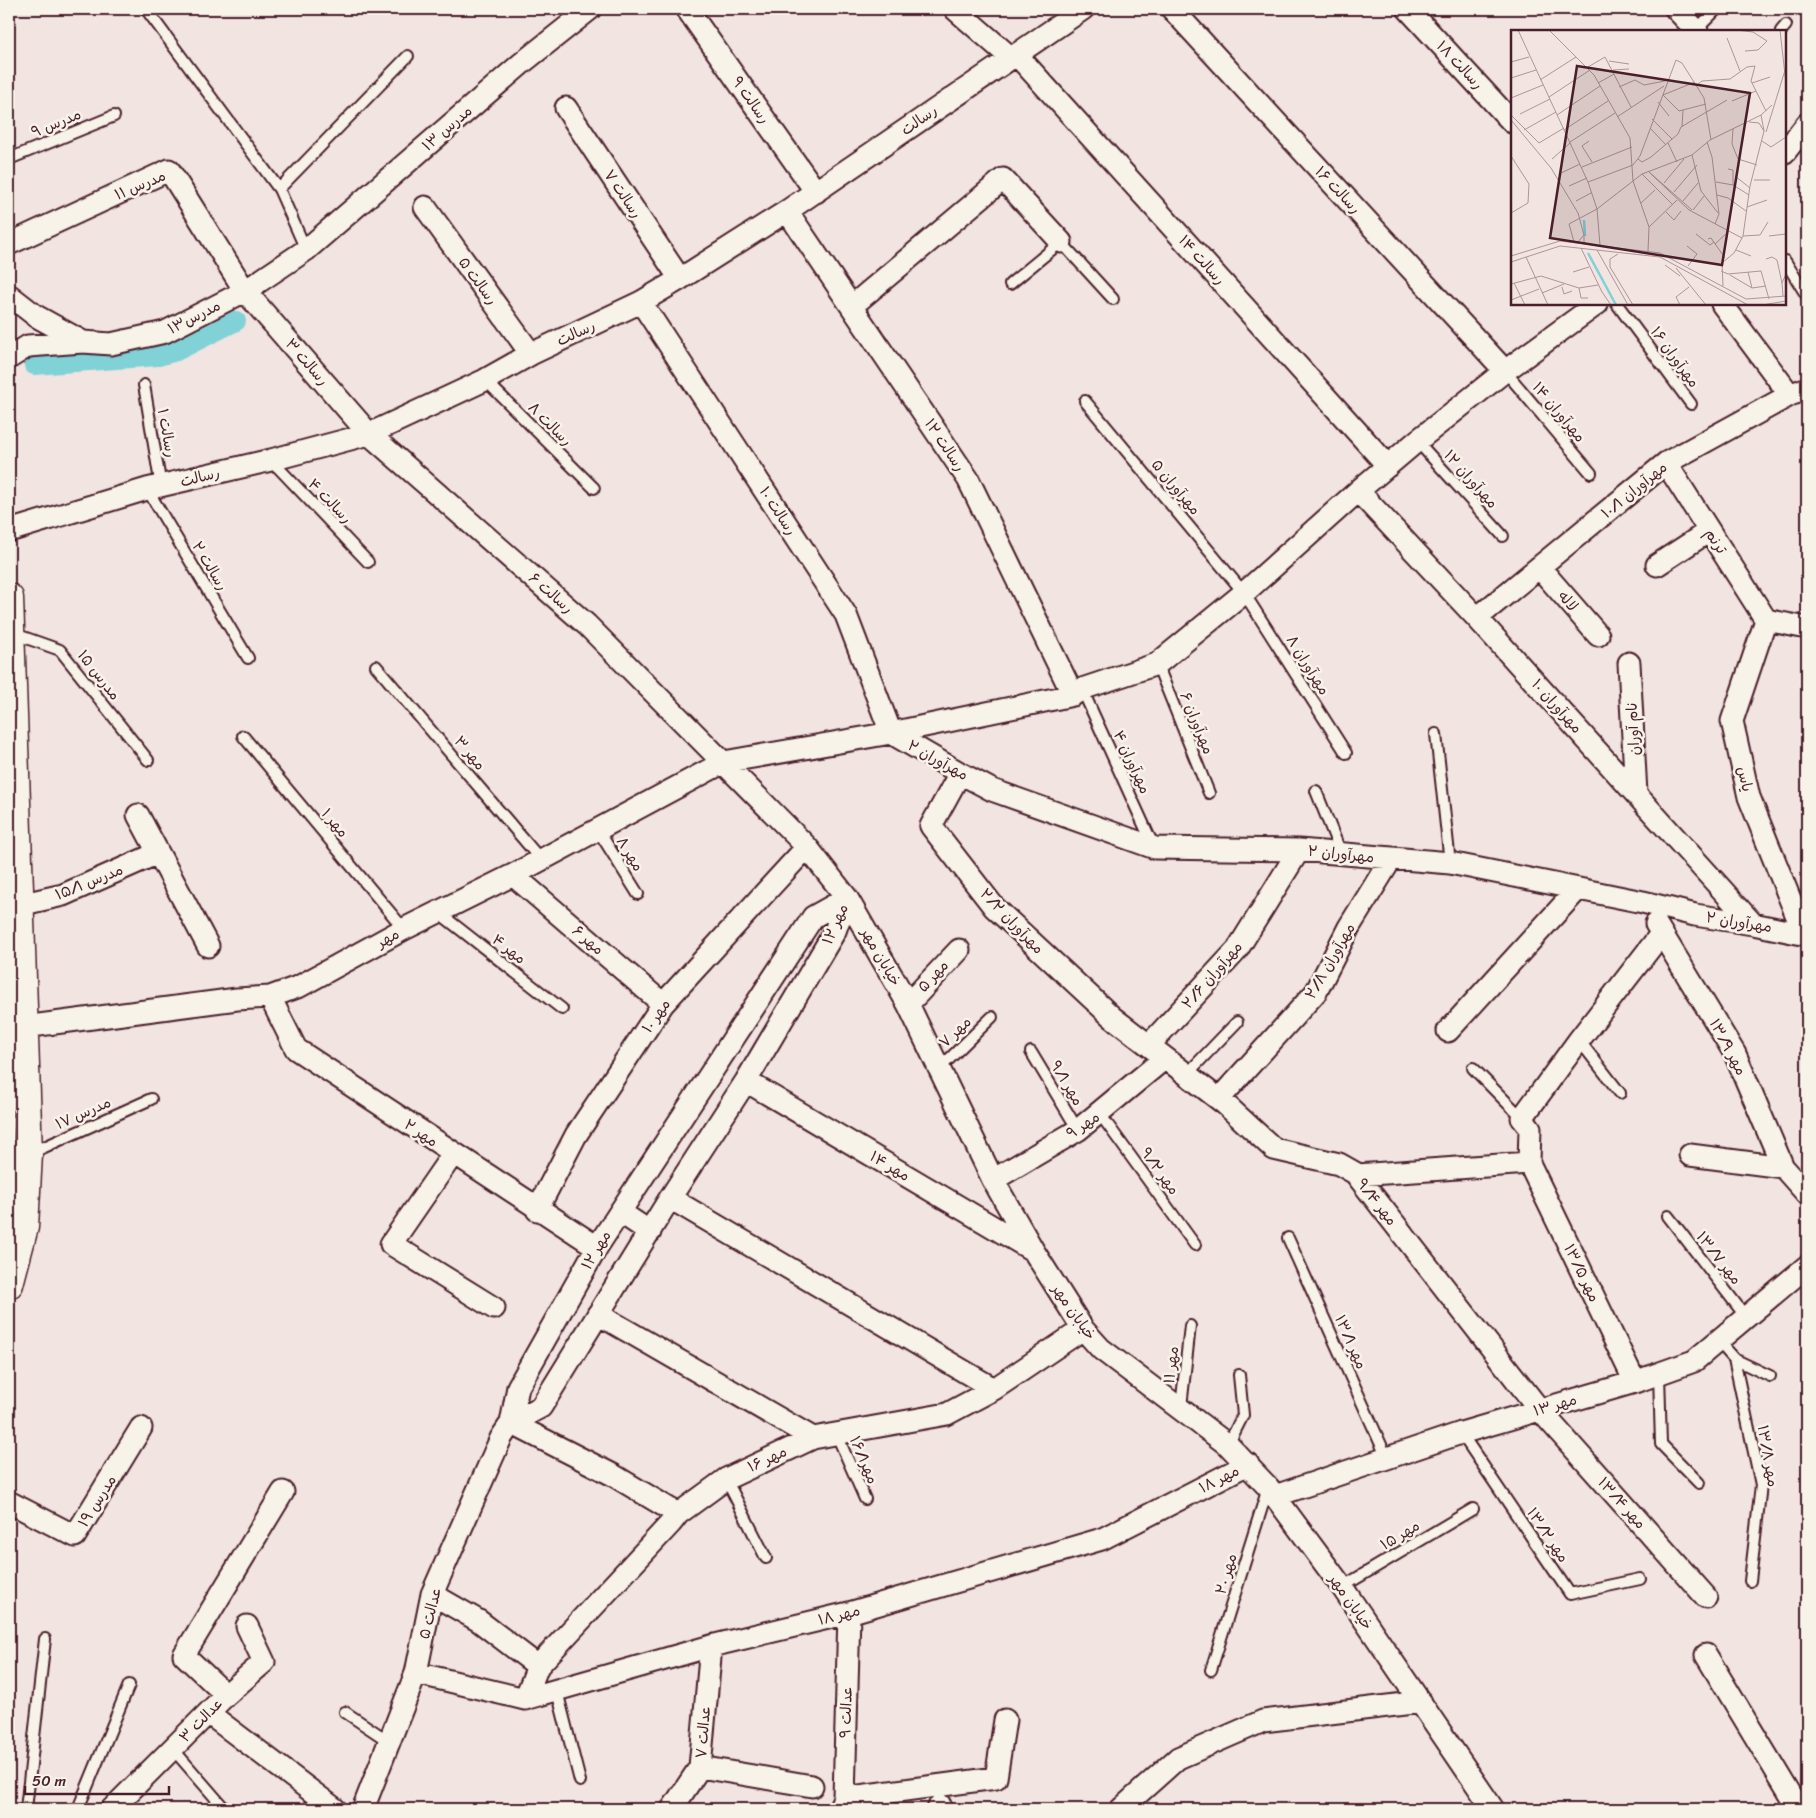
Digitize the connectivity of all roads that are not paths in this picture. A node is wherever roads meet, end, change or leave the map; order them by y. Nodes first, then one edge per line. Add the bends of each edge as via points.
1 (146, 9) edge
2 (590, 9) edge
3 (687, 9) edge
4 (955, 9) edge
5 (1083, 9) edge
6 (1172, 9) edge
7 (1408, 9) edge
8 (1676, 9) edge
9 (1717, 9) edge
10 (1695, 30) edge
11 (1697, 30) edge
12 (408, 56) dead end
13 (1013, 56) junction
14 (566, 108) dead end
15 (114, 116) dead end
16 (1511, 121) edge
17 (9, 158) edge
18 (279, 189) junction
19 (816, 192) junction
20 (424, 207) dead end
21 (787, 211) junction
22 (1061, 242) junction
23 (9, 244) edge
24 (306, 250) junction
25 (1786, 264) edge
26 (680, 279) junction
27 (1010, 284) dead end
28 (245, 291) junction
29 (9, 295) edge
30 (1807, 296) edge
31 (1113, 300) dead end
32 (641, 302) junction
33 (1596, 305) edge
34 (1618, 305) edge
35 (1723, 305) edge
36 (852, 306) junction
37 (83, 342) junction
38 (531, 354) junction
39 (9, 358) edge
40 (1505, 371) junction
41 (485, 380) junction
42 (144, 385) dead end
43 (1799, 392) edge
44 (1085, 401) dead end
45 (1691, 404) dead end
46 (369, 434) junction
47 (1417, 441) junction
48 (271, 460) junction
49 (1666, 463) junction
50 (1388, 466) junction
51 (1591, 473) dead end
52 (154, 488) junction
53 (594, 488) dead end
54 (1358, 491) junction
55 (9, 531) edge
56 (1710, 531) junction
57 (1503, 536) dead end
58 (368, 562) dead end
59 (1657, 565) dead end
60 (1539, 567) junction
61 (1244, 593) junction
62 (9, 598) edge
63 (1478, 618) junction
64 (1766, 620) junction
65 (1807, 628) edge
66 (10, 632) junction
67 (1598, 635) dead end
68 (248, 658) dead end
69 (1629, 663) dead end
70 (1157, 664) junction
71 (376, 666) dead end
72 (1077, 692) junction
73 (891, 733) junction
74 (1436, 734) dead end
75 (243, 736) dead end
76 (12, 742) edge
77 (1346, 753) dead end
78 (148, 760) dead end
79 (724, 762) junction
80 (960, 773) junction
81 (1316, 791) dead end
82 (1209, 793) dead end
83 (1636, 794) junction
84 (138, 815) dead end
85 (598, 830) junction
86 (807, 847) junction
87 (1155, 848) junction
88 (1299, 850) junction
89 (158, 853) junction
90 (1341, 853) junction
91 (1391, 859) junction
92 (540, 860) junction
93 (1450, 862) junction
94 (513, 875) junction
95 (1578, 889) junction
96 (638, 894) dead end
97 (847, 898) junction
98 (1643, 902) junction
99 (19, 905) junction
100 (438, 912) junction
101 (1753, 924) junction
102 (404, 929) junction
103 (1661, 934) junction
104 (1806, 934) edge
105 (208, 946) dead end
106 (959, 950) dead end
107 (270, 997) junction
108 (663, 1004) junction
109 (908, 1004) junction
110 (562, 1009) dead end
111 (992, 1017) dead end
112 (1237, 1022) dead end
113 (24, 1027) junction
114 (1448, 1031) dead end
115 (1579, 1040) junction
116 (1158, 1051) junction
117 (1031, 1052) dead end
118 (1473, 1068) dead end
119 (939, 1069) junction
120 (1186, 1074) junction
121 (746, 1080) junction
122 (1620, 1093) dead end
123 (151, 1099) dead end
124 (1219, 1099) junction
125 (1100, 1114) junction
126 (1522, 1118) junction
127 (1078, 1130) junction
128 (28, 1154) junction
129 (453, 1154) junction
130 (1690, 1155) dead end
131 (1529, 1163) junction
132 (1783, 1167) junction
133 (1357, 1175) junction
134 (993, 1180) junction
135 (1807, 1194) edge
136 (670, 1198) junction
137 (537, 1210) junction
138 (620, 1212) junction
139 (1668, 1216) dead end
140 (650, 1232) junction
141 (1288, 1238) dead end
142 (1195, 1245) dead end
143 (597, 1247) junction
144 (1033, 1250) junction
145 (1807, 1266) edge
146 (9, 1284) edge
147 (494, 1308) dead end
148 (598, 1314) junction
149 (1746, 1318) junction
150 (1190, 1326) dead end
151 (1083, 1329) junction
152 (1718, 1342) junction
153 (1734, 1359) junction
154 (1659, 1374) junction
155 (1239, 1375) dead end
156 (1770, 1376) dead end
157 (1635, 1382) junction
158 (994, 1389) junction
159 (1181, 1407) junction
160 (1539, 1409) junction
161 (511, 1423) junction
162 (141, 1428) dead end
163 (836, 1433) junction
164 (1461, 1433) junction
165 (813, 1438) junction
166 (1228, 1445) junction
167 (1387, 1458) junction
168 (1248, 1464) junction
169 (726, 1479) junction
170 (1699, 1483) dead end
171 (283, 1492) dead end
172 (1272, 1492) junction
173 (865, 1499) dead end
174 (9, 1502) edge
175 (1473, 1509) dead end
176 (678, 1514) junction
177 (766, 1558) dead end
178 (1640, 1580) dead end
179 (1750, 1582) dead end
180 (1342, 1587) junction
181 (432, 1594) junction
182 (1706, 1597) dead end
183 (849, 1613) junction
184 (247, 1626) dead end
185 (45, 1639) dead end
186 (711, 1646) junction
187 (1706, 1655) dead end
188 (538, 1666) junction
189 (1211, 1670) dead end
190 (416, 1673) junction
191 (129, 1685) dead end
192 (557, 1691) junction
193 (226, 1695) junction
194 (525, 1699) junction
195 (1421, 1702) junction
196 (345, 1712) dead end
197 (208, 1713) junction
198 (1005, 1720) dead end
199 (390, 1742) junction
200 (173, 1749) junction
201 (700, 1767) junction
202 (580, 1781) dead end
203 (812, 1786) dead end
204 (841, 1804) edge
205 (26, 1809) edge
206 (78, 1809) edge
207 (112, 1809) edge
208 (225, 1809) edge
209 (335, 1809) edge
210 (363, 1809) edge
211 (672, 1809) edge
212 (1121, 1809) edge
213 (1493, 1809) edge
214 (1799, 1809) edge

1 - 18 lane
2 - 24 street, مدرس ۱۳ via 522,63
3 - 19 street, رسالت ۹
4 - 13 street, رسالت ۱۴
5 - 13 street, رسالت
6 - 40 street, رسالت ۱۶
7 - 16 street, رسالت ۱۸
8 - 10 street
9 - 11 lane
12 - 18 lane
13 - 19 street, رسالت
13 - 50 street, رسالت ۱۴
14 - 26 street, رسالت ۷
15 - 17 lane, مدرس ۹
18 - 24 lane
19 - 21 street, رسالت
20 - 38 street, رسالت ۵
21 - 26 street, رسالت
21 - 36 street, رسالت ۱۲
22 - 27 lane
22 - 31 lane
22 - 36 street via 1003,179
23 - 28 street, مدرس ۱۱ via 169,170
24 - 28 street, مدرس ۱۳
25 - 30 lane
26 - 32 street, رسالت
28 - 37 street, مدرس۱۳ via 165,332 111,344
28 - 46 street, رسالت ۳
29 - 37 street, مدرس۱۳ via 36,316
32 - 38 street, رسالت
32 - 73 street, رسالت ۱۰ via 846,615
33 - 40 street
34 - 45 lane, مهرآوران ۱۶
35 - 43 street
36 - 72 street, رسالت ۱۲ via 968,479
37 - 39 street, مدرس۱۳ via 28,346
38 - 41 street, رسالت
40 - 47 street
40 - 51 lane, ۱۴ مهرآوران
41 - 46 street, رسالت
41 - 53 lane, رسالت ۸
42 - 52 lane, رسالت ۱
43 - 49 street, مهرآوران ۱۰/۱
44 - 61 lane, مهرآوران ۵
46 - 48 street, رسالت
46 - 79 street, رسالت ۶ via 587,625
47 - 50 street
47 - 57 lane, مهرآوران ۱۲
48 - 52 street, رسالت
48 - 58 lane, رسالت ۴
49 - 56 street, ترنم
49 - 60 street, مهرآوران ۱۰/۱
50 - 54 street
52 - 55 street, رسالت
52 - 68 lane, رسالت ۲
54 - 61 street
54 - 63 street, مهرآوران ۱۰
56 - 59 street
56 - 64 street, ترنم
60 - 63 street, مهرآوران ۱۰/۱
60 - 67 street, لاله
61 - 70 street
61 - 77 lane, مهرآوران ۸
62 - 66 main road
63 - 83 street, مهرآوران ۱۰
64 - 65 street
64 - 104 street, یاس via 1732,721 1749,797
66 - 76 main road
66 - 78 lane, مدرس ۱۵ via 60,650
69 - 83 street, نام آوران
70 - 72 street, مهر
70 - 82 lane, مهرآوران ۶
71 - 92 lane, مهر ۳
72 - 73 street, مهر
72 - 87 lane, مهرآوران ۴
73 - 79 street, مهر
73 - 80 street, مهرآوران ۲
74 - 93 lane
75 - 102 lane, مهر ۱
76 - 99 main road
79 - 85 street, مهر
79 - 86 street, خیابان مهر
80 - 87 street, مهرآوران ۲ via 992,790
80 - 116 street, مهرآوران ۲/۲ via 931,826 994,907 1112,1017
81 - 90 lane
83 - 101 street, مهرآوران ۱۰
84 - 89 street
85 - 92 street, مهر
85 - 96 lane, مهر ۸
86 - 97 street, خیابان مهر
86 - 108 street, مهر ۱۰
87 - 88 street, مهرآوران ۲
88 - 90 street, مهرآوران ۲
88 - 116 street, مهرآوران ۲/۶ via 1237,950
89 - 99 street, مدرس ۱۵/۱ via 63,895
89 - 105 street
90 - 91 street, مهرآوران ۲
91 - 93 street, مهرآوران ۲
91 - 124 street, مهرآوران ۲/۸ via 1349,927 1316,992
92 - 94 street, مهر
93 - 95 street, مهرآوران ۲
94 - 100 street, مهر
94 - 108 street, مهر ۶
95 - 98 street, مهرآوران ۲
95 - 114 street
97 - 109 street, خیابان مهر
97 - 121 street, مهر ۱۲ via 835,931
97 - 138 street, مهر ۱۲ via 813,918
98 - 101 street, مهرآوران ۲ via 1695,916
98 - 103 street, مهر ۱۳/۹
99 - 113 main road
100 - 102 street, مهر
100 - 110 lane, مهر ۴
101 - 104 street, مهرآوران ۲
102 - 107 street, مهر via 300,986
103 - 115 street
103 - 132 street, مهر ۱۳/۹ via 1735,1054
106 - 109 street, مهر ۵
107 - 113 street, مهر
107 - 129 street, مهر ۲ via 296,1049
108 - 137 street, مهر ۱۰ via 576,1136
109 - 119 street, خیابان مهر
111 - 119 lane, مهر ۷
112 - 120 lane
113 - 128 main road
115 - 122 lane
115 - 126 street
116 - 120 street, مهر ۹/۴
116 - 125 street, مهر ۹
117 - 127 lane, مهر ۹/۱
118 - 126 lane
119 - 134 street, خیابان مهر
120 - 124 street, مهر ۹/۴
121 - 136 street, مهر ۱۲
121 - 144 street, مهر ۱۴
123 - 128 lane, مدرس ۱۷
124 - 133 street, مهر ۹/۴ via 1274,1150 1339,1164
125 - 127 street, مهر ۹
125 - 142 lane, مهر ۹/۲
126 - 131 street via 1530,1128
127 - 134 street, مهر ۹
128 - 146 main road via 24,1227
129 - 137 street, مهر ۲
129 - 147 street via 391,1244
130 - 132 street
131 - 133 street
131 - 157 street, مهر ۱۳/۵
132 - 135 street, مهر ۱۳/۹
133 - 160 street, مهر ۹/۴
134 - 144 street, خیابان مهر
136 - 140 street, مهر ۱۲
136 - 158 street
137 - 143 street, مهر ۲
138 - 140 street
138 - 143 street, مهر ۱۲
139 - 149 lane, مهر ۱۳/۷
140 - 148 street, مهر ۱۲
141 - 167 lane, مهر ۱۳/۱
143 - 161 street, مهر ۱۲ via 518,1387
144 - 151 street, خیابان مهر
145 - 149 street, مهر ۱۳
148 - 161 street, مهر ۱۲ via 541,1407
148 - 165 street
149 - 152 street, مهر ۱۳
150 - 159 lane, مهر ۱۱
151 - 158 street, مهر ۱۶
151 - 159 street, خیابان مهر via 1101,1349
152 - 153 lane
152 - 154 street, مهر ۱۳ via 1694,1361
153 - 156 lane
153 - 179 lane, مهر ۱۳/۸ via 1761,1485
154 - 157 street, مهر ۱۳
154 - 170 lane via 1661,1444
155 - 166 lane via 1243,1415
157 - 160 street, مهر ۱۳
158 - 163 street, مهر ۱۶ via 947,1414
159 - 166 street, خیابان مهر
160 - 164 street, مهر ۱۳
160 - 182 street, مهر ۱۳/۴
161 - 176 street via 613,1475
161 - 181 street, عدالت ۵
162 - 174 street, مدرس ۱۹ via 75,1536
163 - 165 street, مهر ۱۶
163 - 173 lane, مهر۱۶/۱
164 - 167 street, مهر ۱۳
164 - 178 lane, مهر ۱۳/۲ via 1570,1594
165 - 169 street, مهر ۱۶
166 - 168 street, خیابان مهر
167 - 172 street, مهر ۱۳
168 - 172 street, خیابان مهر
168 - 183 street, مهر ۱۸ via 1102,1539
169 - 176 street, مهر ۱۶
169 - 177 lane
171 - 193 street via 184,1655
172 - 180 street, خیابان مهر
172 - 189 lane, مهر ۲۰
175 - 180 lane, مهر ۱۵
176 - 188 street, مهر ۱۶
180 - 195 street, خیابان مهر
181 - 188 street via 478,1621
181 - 190 street, عدالت ۵
183 - 186 street, مهر ۱۸
183 - 204 street, عدالت ۹
184 - 193 street, عدالت ۳ via 264,1662
185 - 205 lane
186 - 192 street, مهر ۱۸
186 - 201 street, عدالت ۷
187 - 214 street
188 - 194 street, مهر ۱۶
190 - 194 street, مهر ۱۸
190 - 199 street, عدالت ۵
191 - 206 lane
192 - 194 street, مهر ۱۸
192 - 202 lane
193 - 197 street, عدالت ۳
195 - 212 street via 1263,1721 1178,1758
195 - 213 street, خیابان مهر
196 - 199 lane
197 - 200 street, عدالت ۳
197 - 209 street
198 - 204 street via 996,1778
199 - 210 street, عدالت ۵
200 - 207 street, عدالت ۳
200 - 208 lane
201 - 203 street
201 - 211 street, عدالت ۷

